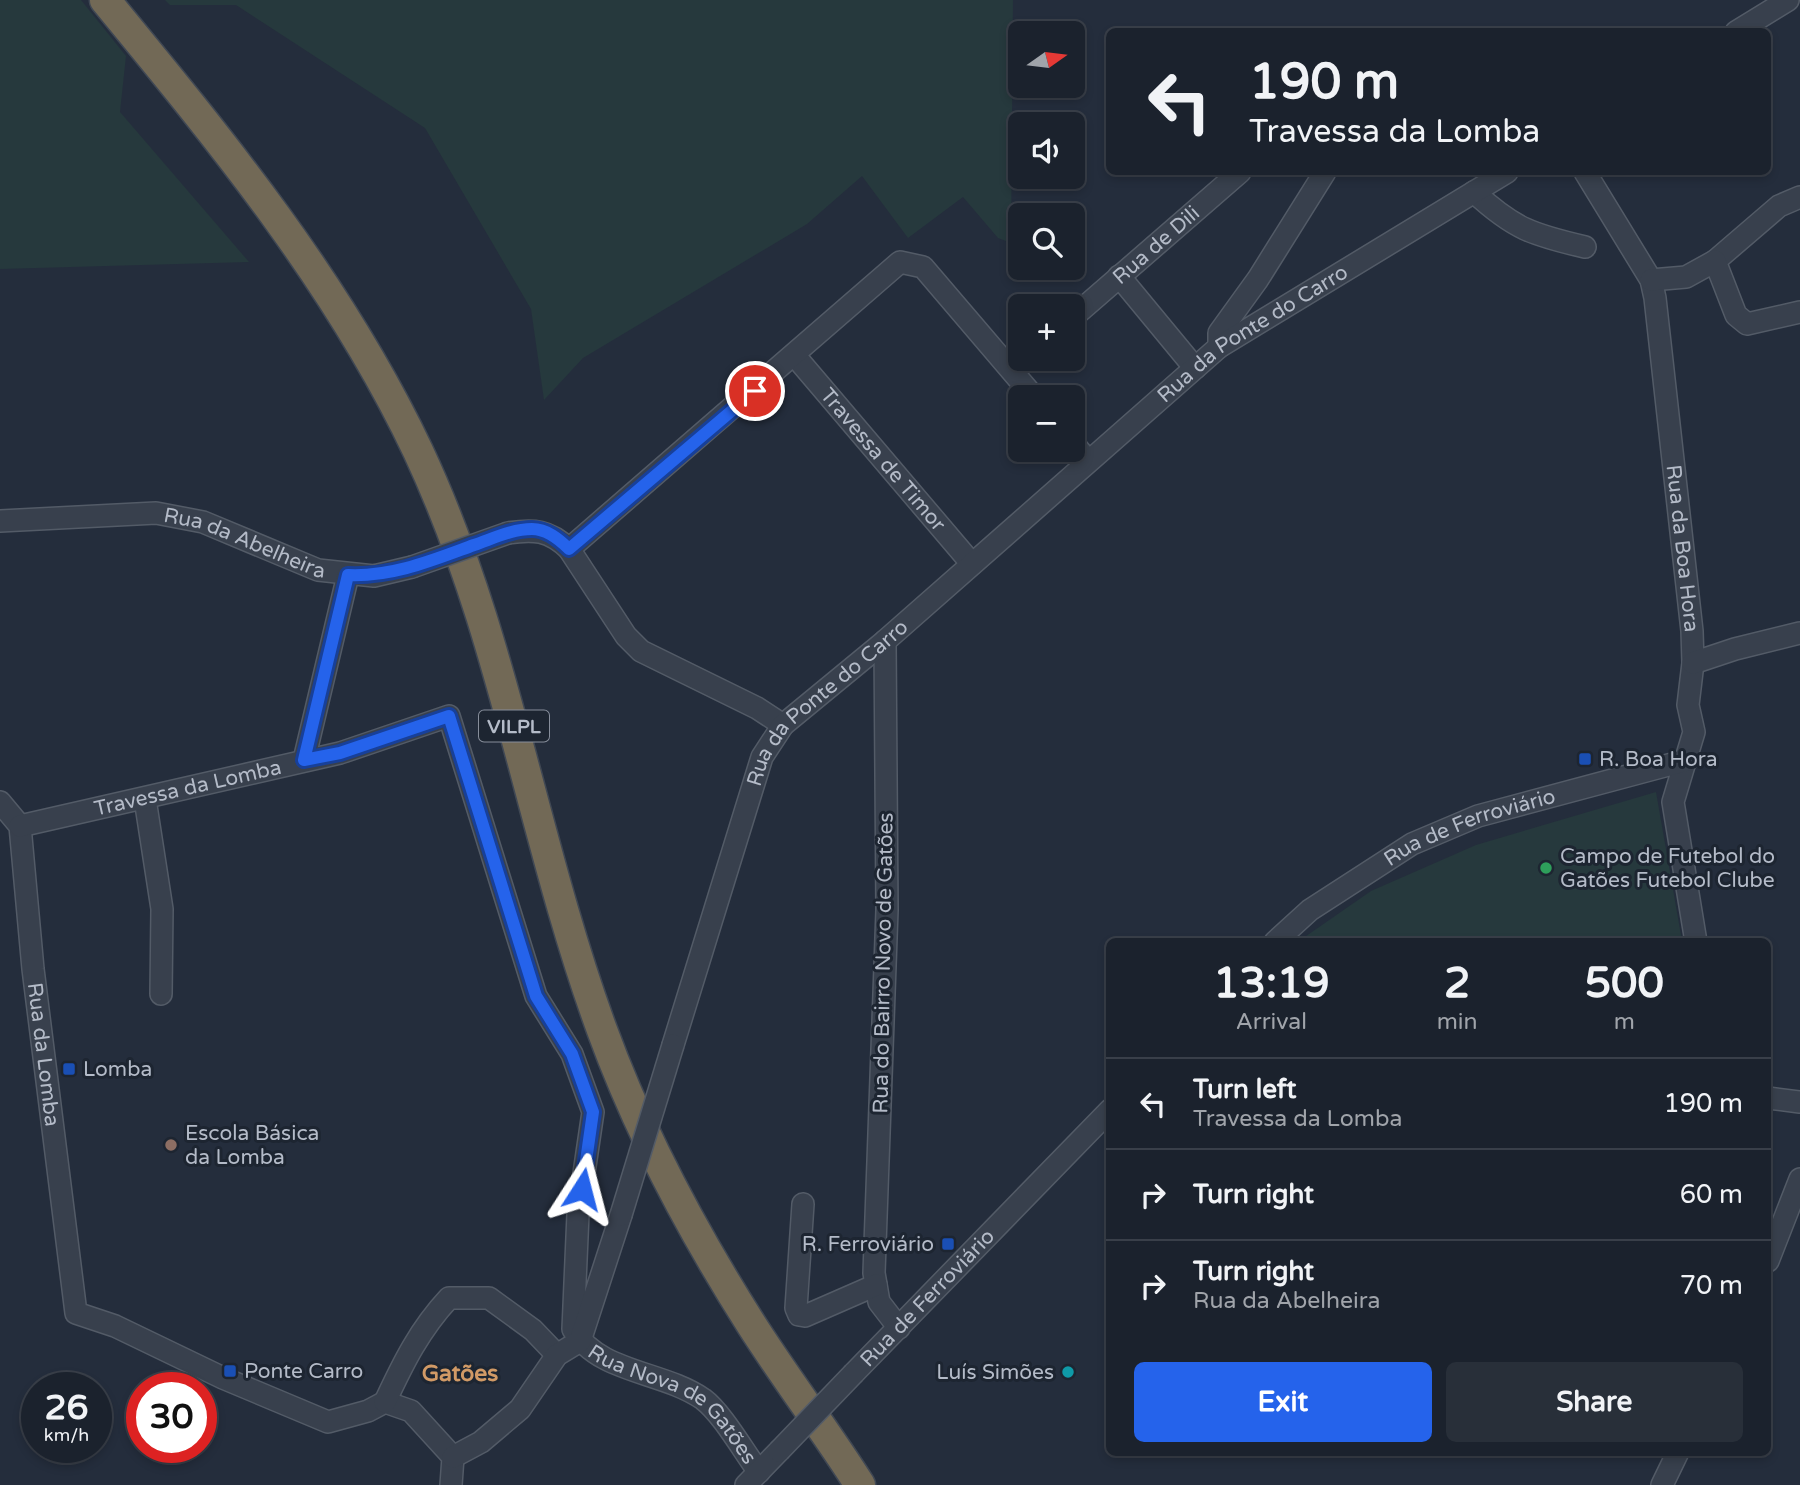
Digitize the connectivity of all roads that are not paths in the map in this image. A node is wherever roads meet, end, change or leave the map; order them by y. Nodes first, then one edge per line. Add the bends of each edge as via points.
1 (106, 0) edge
2 (1788, 0) edge
3 (1742, 28) edge
4 (1237, 175) edge
5 (1323, 175) edge
6 (1502, 175) edge
7 (1587, 175) edge
8 (1474, 192) junction
9 (1800, 197) edge
10 (1585, 247) dead end
11 (1715, 261) junction
12 (1119, 276) junction
13 (1651, 280) junction
14 (1085, 306) edge
15 (1800, 312) edge
16 (1219, 346) junction
17 (1008, 355) edge
18 (795, 356) junction
19 (1195, 368) junction
20 (1085, 457) edge
21 (1088, 461) junction
22 (0, 521) edge
23 (569, 549) junction
24 (972, 564) junction
25 (348, 575) junction
26 (1800, 633) edge
27 (885, 641) junction
28 (1693, 663) junction
29 (783, 725) junction
30 (304, 760) junction
31 (1687, 760) junction
32 (145, 799) junction
33 (0, 802) edge
34 (20, 826) junction
35 (1279, 938) edge
36 (1695, 938) edge
37 (160, 994) dead end
38 (1771, 1098) edge
39 (1800, 1102) edge
40 (1106, 1114) edge
41 (1800, 1179) edge
42 (803, 1204) dead end
43 (1771, 1253) edge
44 (876, 1285) junction
45 (899, 1328) junction
46 (580, 1341) junction
47 (557, 1355) junction
48 (385, 1402) junction
49 (1676, 1456) edge
50 (453, 1457) junction
51 (752, 1478) edge
52 (857, 1481) edge
53 (451, 1485) edge
54 (1662, 1485) edge

1 - 52 highway, VILPL via 290,234 342,312 398,410 477,600 571,935 627,1095 704,1247
2 - 3 street
4 - 12 street, Rua de Dili
5 - 16 street via 1219,333
6 - 8 street, Rua da Ponte do Carro
7 - 13 street, Rua da Boa Hora
8 - 10 street via 1532,234
8 - 16 street, Rua da Ponte do Carro
9 - 11 street via 1779,206
11 - 13 street via 1686,277
11 - 15 street via 1736,316 1747,324
12 - 14 street, Rua de Dili
12 - 19 street
13 - 28 street, Rua da Boa Hora
16 - 19 street, Rua da Ponte do Carro
17 - 18 street via 923,267 900,262
18 - 23 street
18 - 24 street, Travessa de Timor
19 - 21 street, Rua da Ponte do Carro
20 - 21 street
21 - 24 street, Rua da Ponte do Carro
22 - 25 street, Rua da Abelheira via 156,513 202,522 318,570
23 - 25 street, Rua da Abelheira, bridge via 546,532 532,529 412,567 374,576
23 - 29 street, Rua da Abelheira via 626,636 641,651
24 - 27 street, Rua da Ponte do Carro
25 - 30 street
26 - 28 street
27 - 29 street, Rua da Ponte do Carro
27 - 44 street, Rua do Bairro Novo de Gatões via 887,910
28 - 31 street, Rua da Boa Hora via 1688,705 1693,732
29 - 46 street, Rua da Ponte do Carro, bridge via 762,757
30 - 32 street, Travessa da Lomba
30 - 46 street, Travessa da Lomba via 340,753 449,716 536,996 572,1054 593,1112 578,1214 572,1313
31 - 35 street, Rua de Ferroviário via 1478,816 1412,844 1310,910
31 - 36 street, Rua da Boa Hora via 1673,802
32 - 34 street, Travessa da Lomba
32 - 37 street via 162,909
33 - 34 street
34 - 48 street, Rua da Lomba via 76,1313 115,1326 328,1422
38 - 39 street
40 - 45 street, Rua de Ferroviário
41 - 43 street
42 - 44 street via 799,1315
44 - 45 street, Rua do Bairro Novo de Gatões via 879,1302
45 - 51 street, Rua de Ferroviário, bridge
46 - 47 street
46 - 51 street, Rua Nova de Gatões via 598,1356 680,1385 706,1401
47 - 48 street via 533,1329 489,1298 450,1298 407,1353
47 - 50 street via 520,1409
48 - 50 street via 411,1411
49 - 54 street
50 - 53 street

